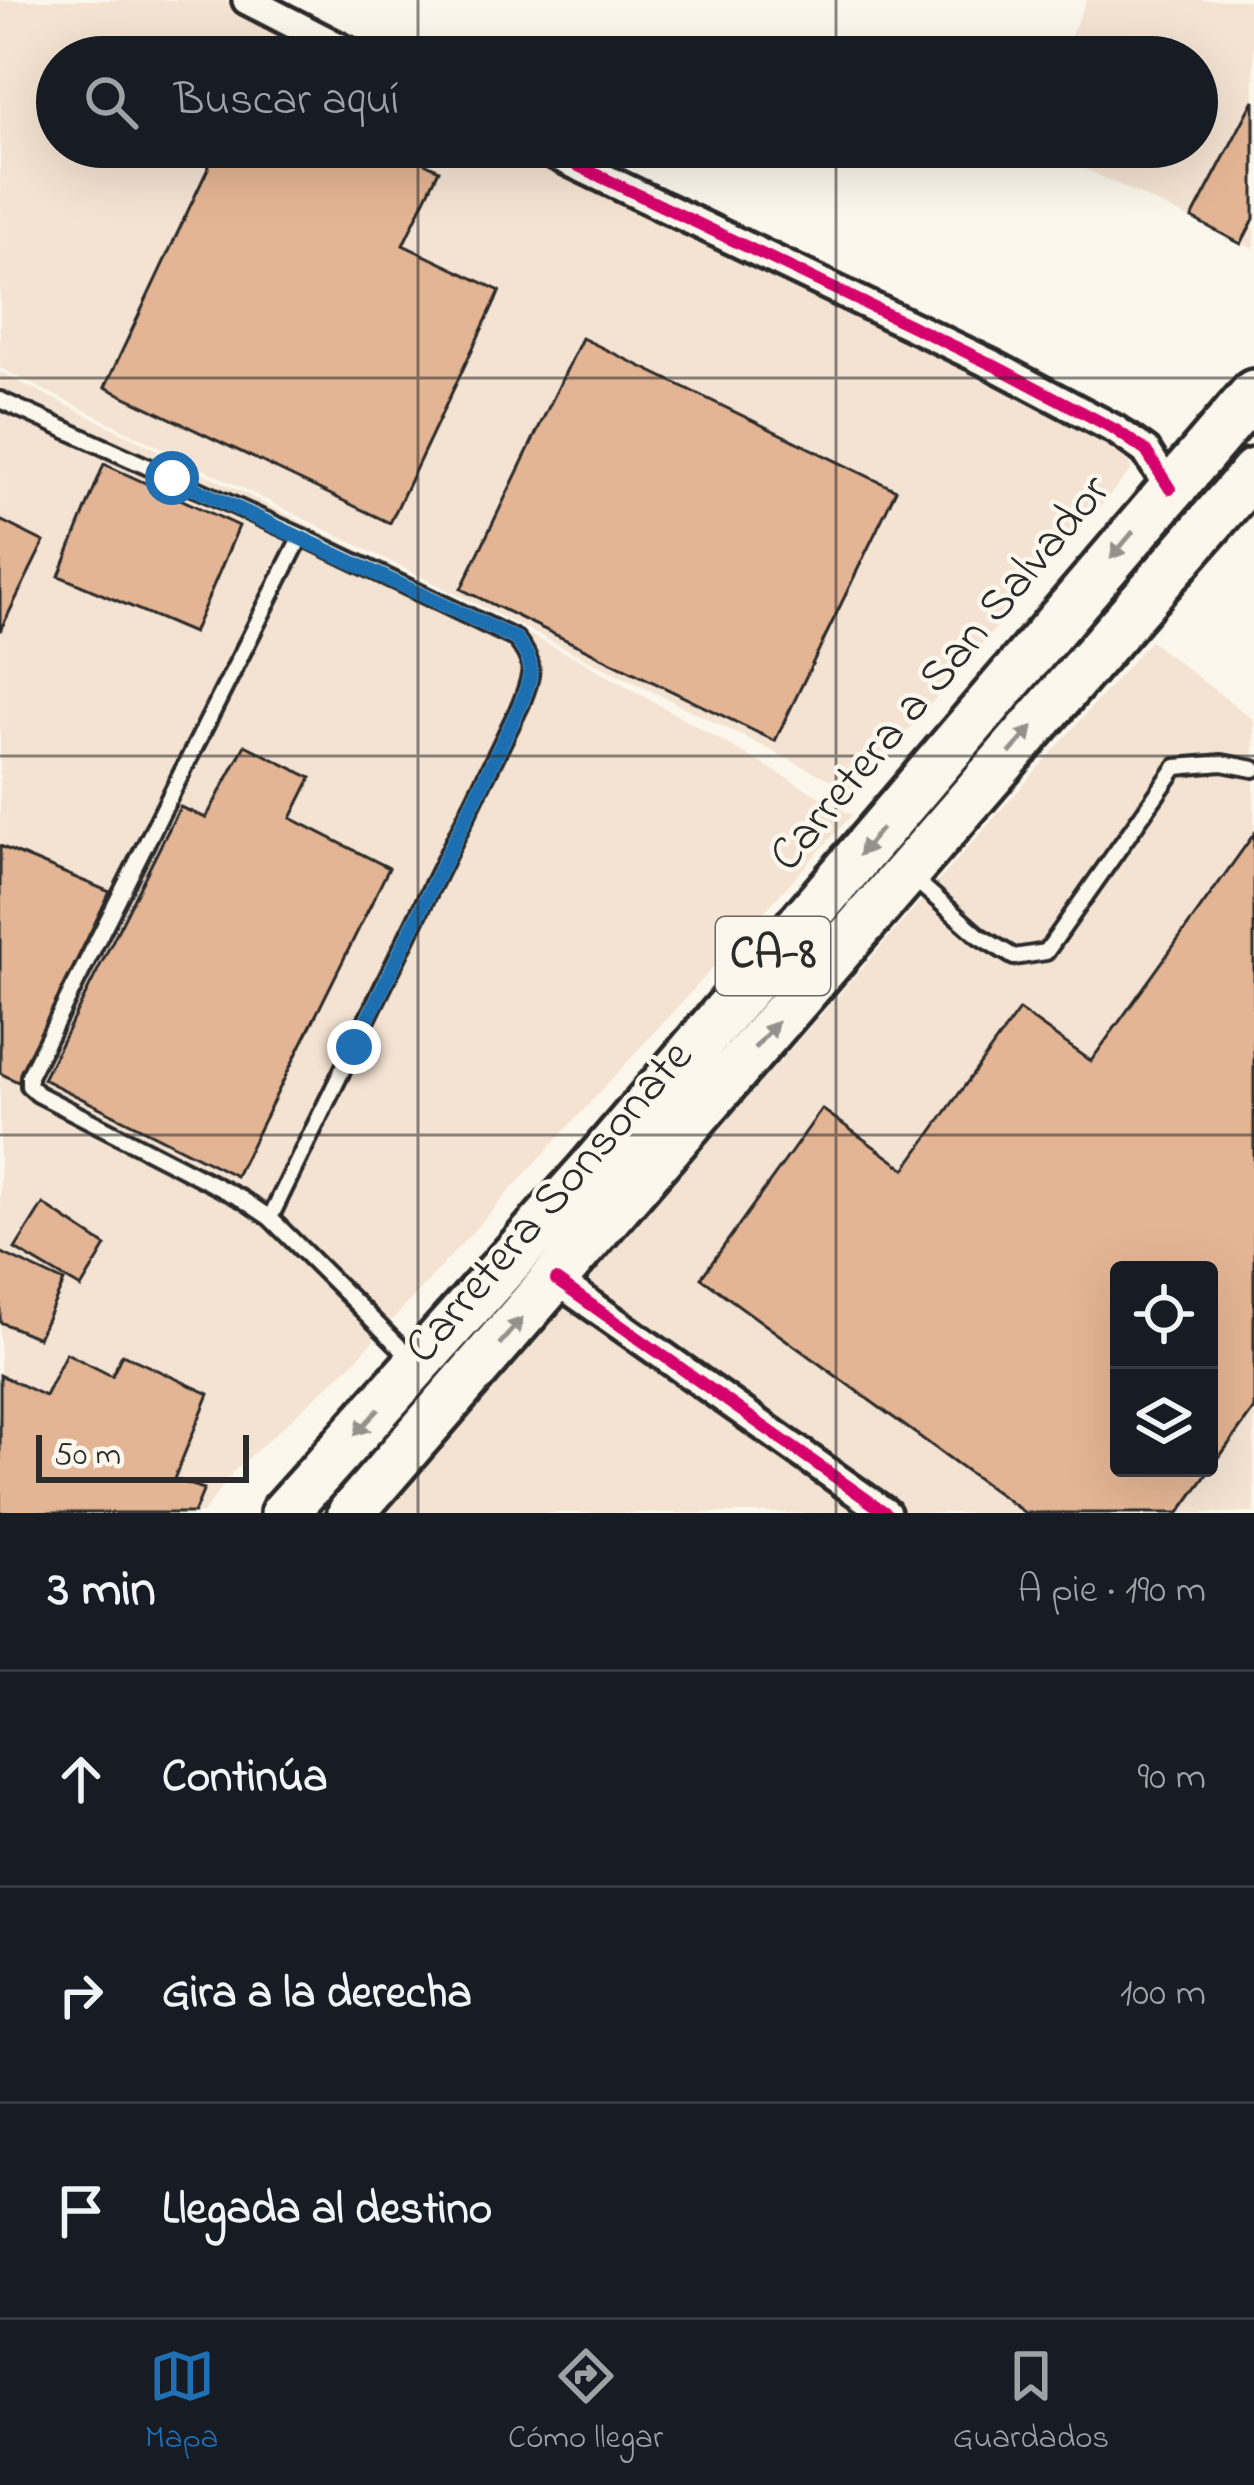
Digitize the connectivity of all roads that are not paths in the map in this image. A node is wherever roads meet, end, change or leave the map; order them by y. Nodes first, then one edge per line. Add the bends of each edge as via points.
1 (247, 0) edge
2 (317, 36) edge
3 (583, 168) edge
4 (1254, 393) edge
5 (0, 400) edge
6 (1254, 472) edge
7 (1170, 489) junction
8 (302, 536) junction
9 (1254, 769) edge
10 (906, 872) junction
11 (270, 1218) junction
12 (556, 1280) junction
13 (419, 1366) junction
14 (284, 1513) edge
15 (350, 1513) edge
16 (886, 1513) edge

1 - 2 street
3 - 7 street via 1117,430 1146,451
4 - 7 highway, Carretera a San Salvador / CA-8
5 - 8 lane
10 -> 6 highway, Carretera Sonsonate / CA-8
7 -> 13 highway, Carretera a San Salvador / CA-8
8 - 11 lane via 516,639 530,656 531,676
8 - 11 lane via 29,1076 38,1094
9 - 10 lane via 1176,767 1046,952 1014,957
12 -> 10 highway, Carretera Sonsonate / CA-8
11 - 13 lane
15 -> 12 highway, Carretera Sonsonate / CA-8
12 - 16 street
13 -> 14 highway, Carretera a San Salvador / CA-8

